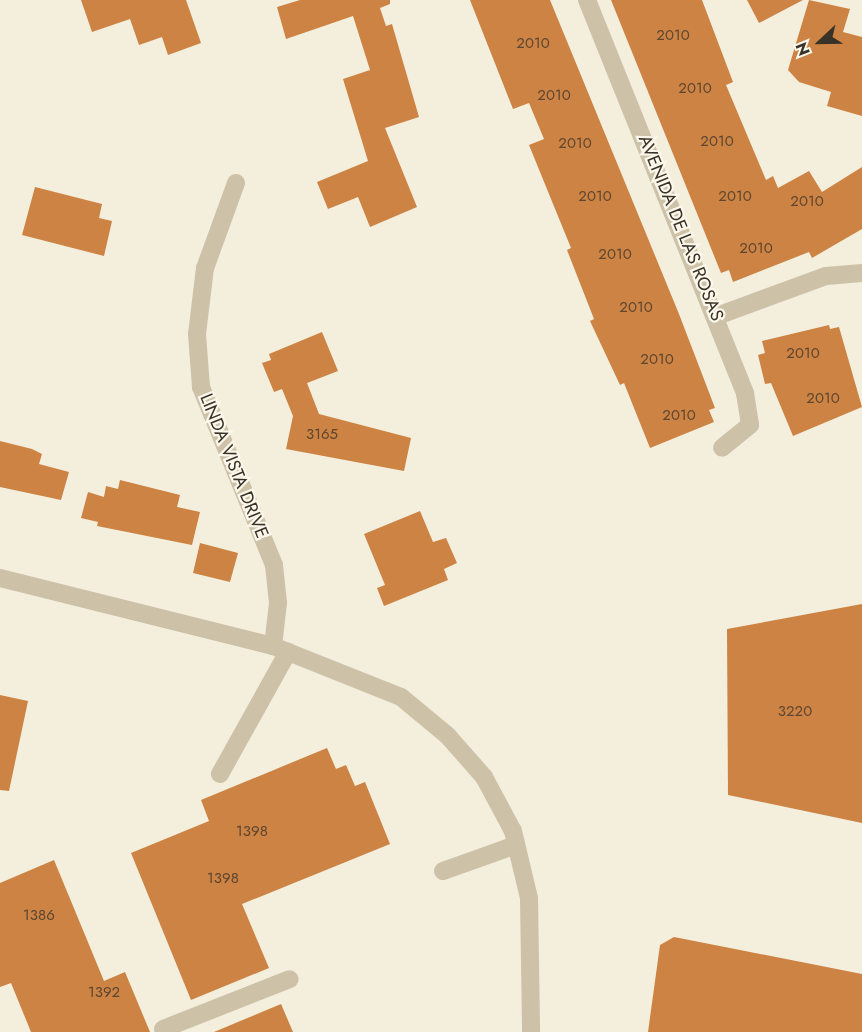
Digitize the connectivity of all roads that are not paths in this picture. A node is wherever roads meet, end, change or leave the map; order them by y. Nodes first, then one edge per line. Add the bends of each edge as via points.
1 (587, 0) edge
2 (236, 183) dead end
3 (862, 273) edge
4 (717, 316) junction
5 (722, 448) dead end
6 (0, 578) edge
7 (280, 649) junction
8 (220, 774) dead end
9 (516, 845) junction
10 (443, 871) dead end
11 (290, 980) dead end
12 (163, 1029) dead end
13 (531, 1032) edge

1 - 4 street, AVENIDA DE LAS ROSAS
2 - 7 street, LINDA VISTA DRIVE via 205,268 196,334 201,387 274,565
3 - 4 street via 826,276
4 - 5 street, AVENIDA DE LAS ROSAS via 746,393 750,425
6 - 7 street
7 - 8 street
7 - 9 street via 401,697 447,735 484,777
9 - 10 street
9 - 13 street via 529,898
11 - 12 street

